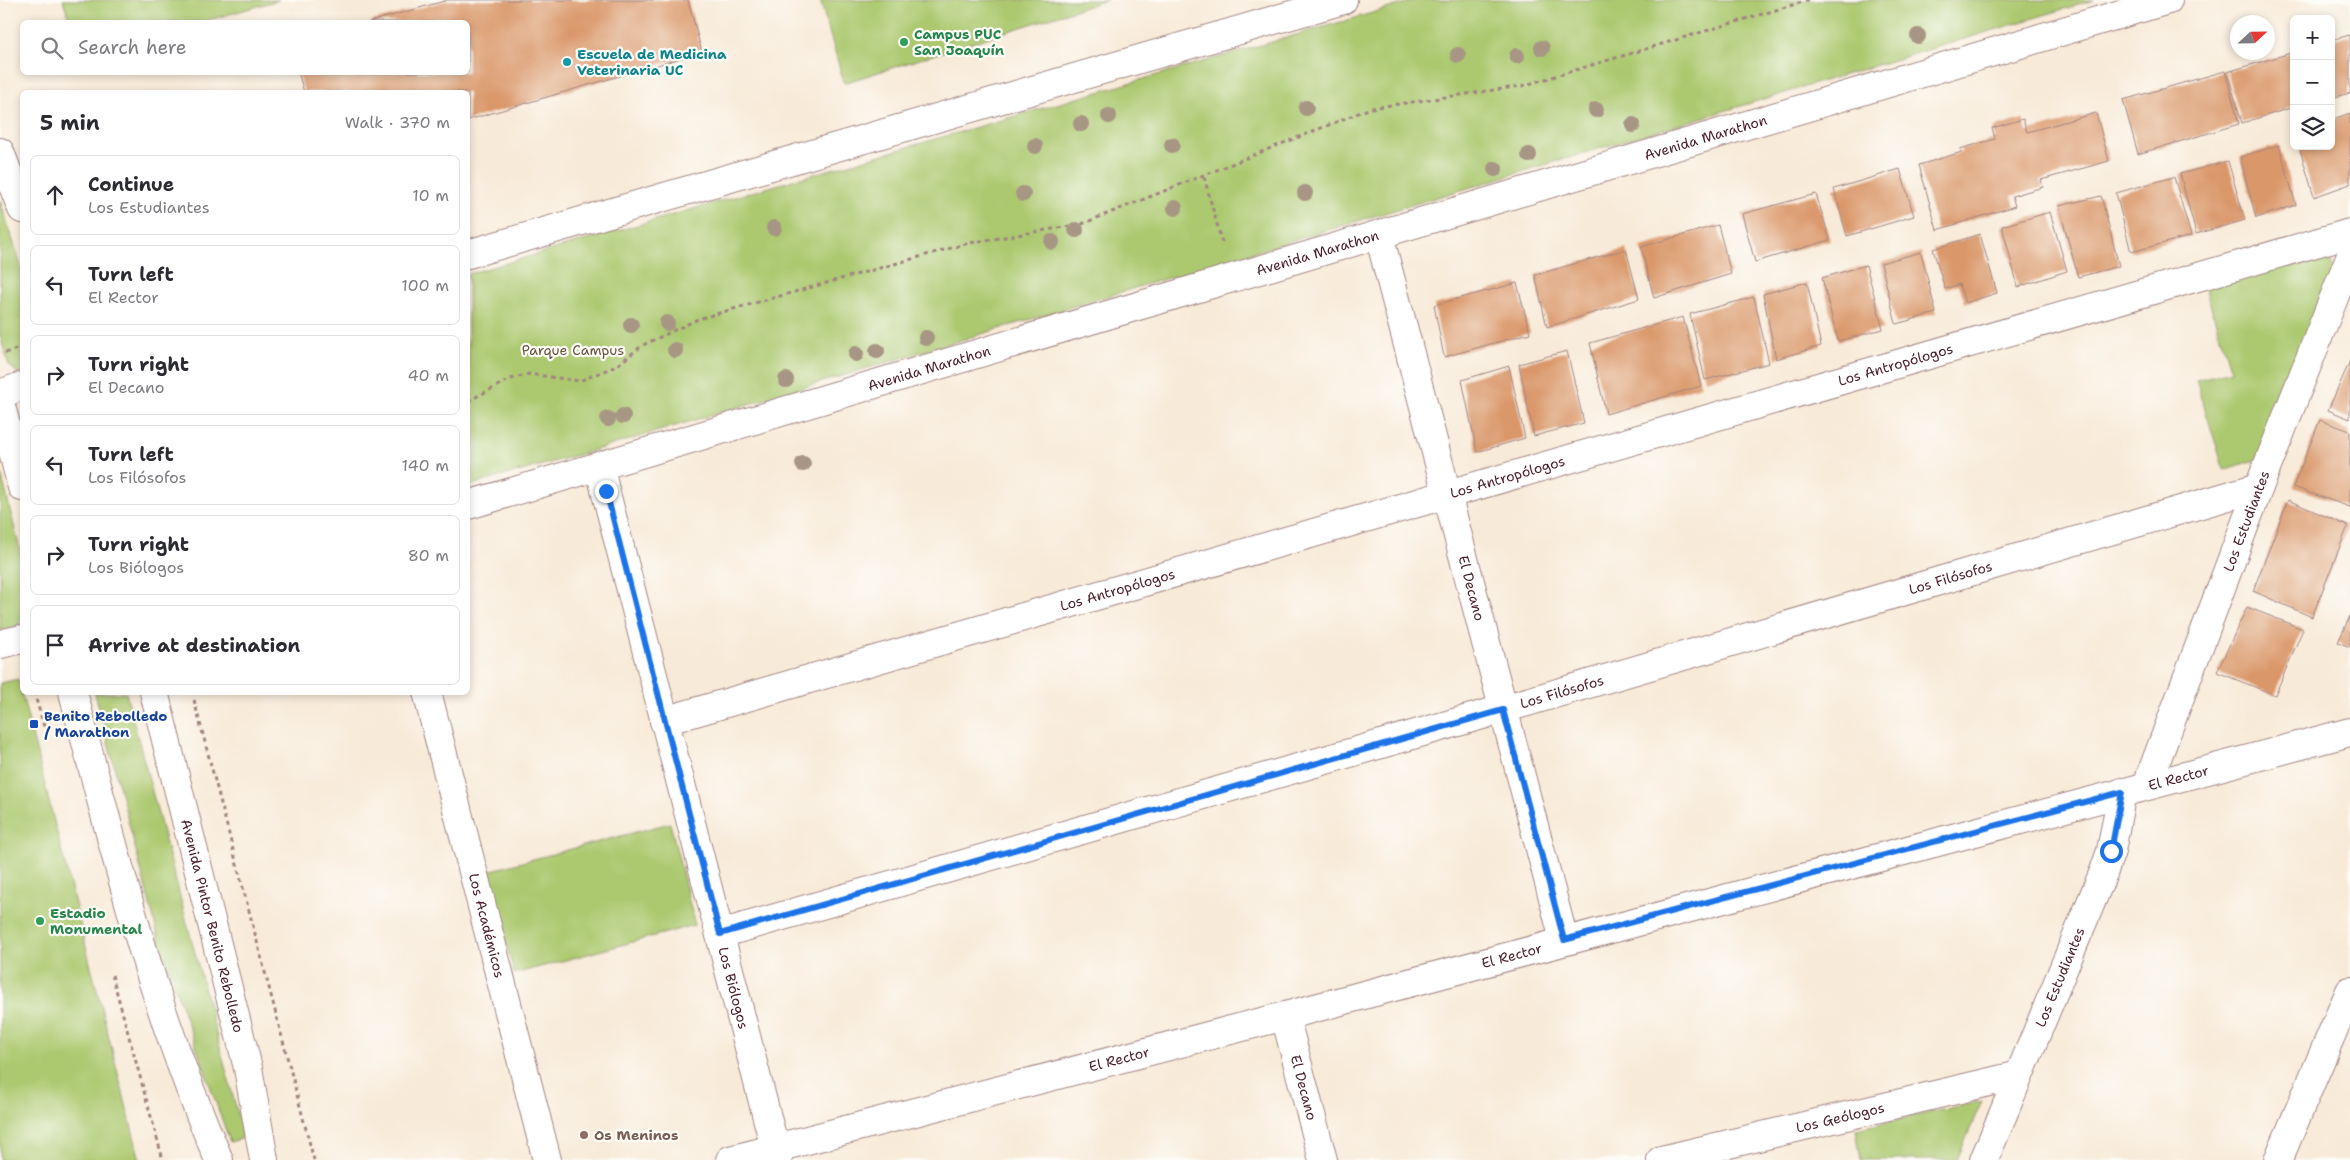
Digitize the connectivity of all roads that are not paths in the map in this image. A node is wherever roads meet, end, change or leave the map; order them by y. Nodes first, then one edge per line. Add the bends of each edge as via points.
1 (1343, 0) edge
2 (2168, 0) edge
3 (0, 152) edge
4 (20, 204) edge
5 (2350, 233) edge
6 (1379, 235) junction
7 (470, 253) edge
8 (2350, 257) edge
9 (20, 387) edge
10 (0, 394) edge
11 (0, 402) edge
12 (599, 466) junction
13 (20, 479) edge
14 (2259, 487) junction
15 (1448, 493) junction
16 (470, 504) edge
17 (20, 639) edge
18 (0, 644) edge
19 (74, 695) edge
20 (155, 695) edge
21 (428, 695) edge
22 (1503, 710) junction
23 (664, 721) junction
24 (2350, 732) edge
25 (2134, 788) junction
26 (720, 934) junction
27 (1564, 940) junction
28 (2350, 991) edge
29 (1285, 1016) junction
30 (2019, 1075) junction
31 (776, 1154) edge
32 (219, 1160) edge
33 (264, 1160) edge
34 (547, 1160) edge
35 (730, 1160) edge
36 (1322, 1160) edge
37 (1661, 1160) edge
38 (1984, 1160) edge
39 (2278, 1160) edge

1 - 7 street
2 - 6 street, Avenida Marathon
3 - 4 street
5 - 15 street, Los Antropólogos
6 - 12 street, Avenida Marathon
6 - 15 street, El Decano
8 - 14 street, Los Estudiantes
9 - 10 street
11 - 13 street
12 - 16 street, Avenida Marathon
12 - 23 street, Los Biólogos
14 - 22 street, Los Filósofos
14 - 25 street, Los Estudiantes
15 - 22 street, El Decano
15 - 23 street, Los Antropólogos
17 - 18 street
19 - 32 street via 150,978 195,1105
20 - 33 street, Avenida Pintor Benito Rebolledo via 248,1068
21 - 34 street, Los Académicos
22 - 26 street, Los Filósofos
22 - 27 street, El Decano
23 - 26 street, Los Biólogos
24 - 25 street, El Rector
25 - 27 street, El Rector
25 - 30 street, Los Estudiantes via 2104,871
26 - 31 street, Los Biólogos
27 - 29 street, El Rector
28 - 39 street
29 - 31 street, El Rector
29 - 36 street, El Decano
30 - 37 street, Los Geólogos
30 - 38 street, Los Estudiantes
31 - 35 street, El Rector

